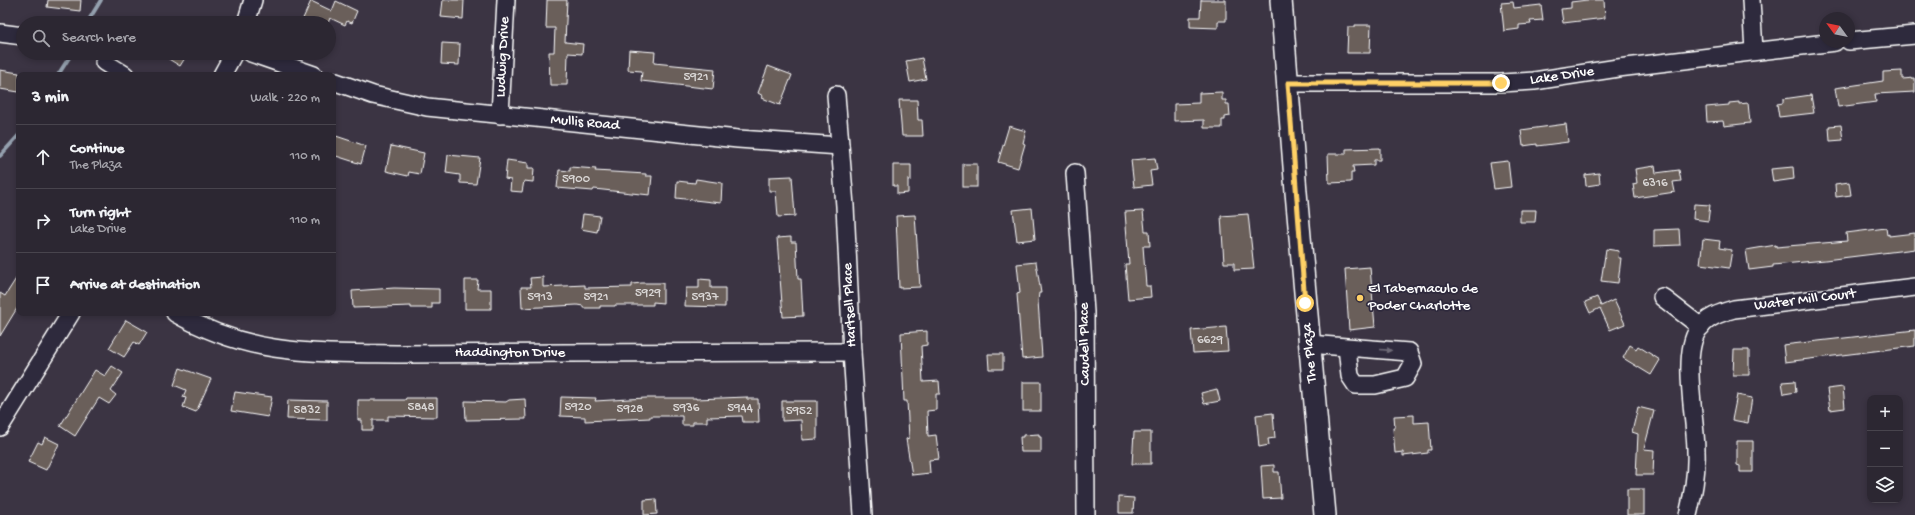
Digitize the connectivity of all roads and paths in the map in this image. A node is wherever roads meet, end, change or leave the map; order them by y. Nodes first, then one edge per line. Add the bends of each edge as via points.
1 (253, 0) edge
2 (506, 0) edge
3 (1281, 0) edge
4 (1751, 0) edge
5 (248, 16) edge
6 (0, 33) edge
7 (16, 35) edge
8 (1915, 35) edge
9 (1855, 40) edge
10 (1819, 44) edge
11 (1754, 51) junction
12 (230, 60) edge
13 (271, 60) edge
14 (104, 62) dead end
15 (120, 72) edge
16 (224, 72) edge
17 (305, 72) edge
18 (336, 82) edge
19 (1288, 83) junction
20 (836, 95) dead end
21 (500, 115) junction
22 (840, 146) junction
23 (1075, 173) dead end
24 (1915, 287) edge
25 (1662, 297) dead end
26 (69, 316) edge
27 (181, 316) edge
28 (1701, 327) junction
29 (1309, 344) junction
30 (1347, 347) dead end
31 (852, 352) junction
32 (0, 426) edge
33 (863, 515) edge
34 (1086, 515) edge
35 (1325, 515) edge
36 (1688, 515) edge

1 - 5 street
2 - 21 street, Ludwig Drive
3 - 19 main road, The Plaza
4 - 11 street
6 - 7 street
8 - 9 street
10 - 11 street, Lake Drive
11 - 19 street, Lake Drive via 1501,83
12 - 16 street
13 - 17 street
14 - 15 street
18 - 21 street, Mullis Road via 404,103
19 - 29 main road, The Plaza
20 - 22 street, Hartsell Place
21 - 22 street, Mullis Road
22 - 31 street, Hartsell Place
23 - 34 street, Caudell Place via 1085,312
24 - 28 street, Water Mill Court via 1734,309 1714,315
25 - 28 street
26 - 32 street
27 - 31 street, Haddington Drive via 230,339 290,352
28 - 36 street, Water Mill Court via 1692,344 1690,360 1696,451 1693,492
29 - 30 street
29 - 35 main road, The Plaza
31 - 33 street, Hartsell Place

